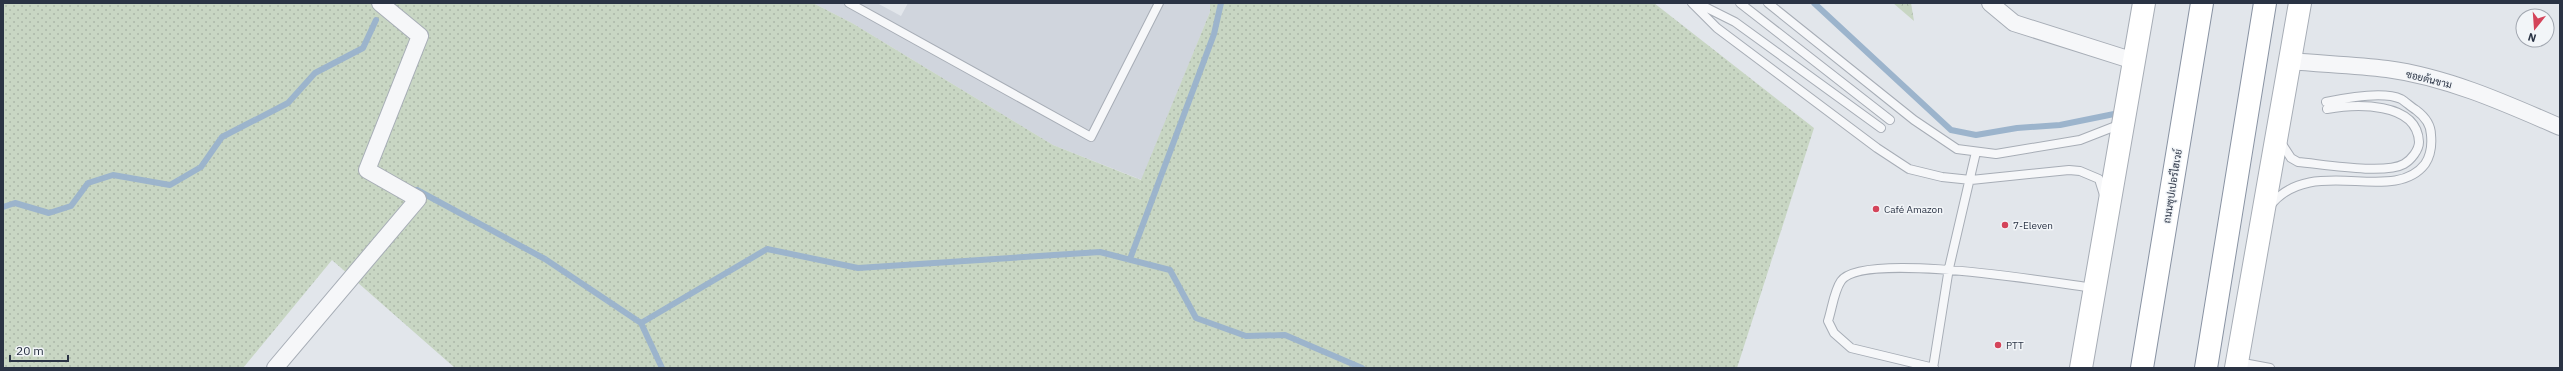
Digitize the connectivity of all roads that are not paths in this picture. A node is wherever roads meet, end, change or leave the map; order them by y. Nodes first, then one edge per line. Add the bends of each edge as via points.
1 (380, 3) edge
2 (849, 3) edge
3 (1159, 3) edge
4 (1692, 3) edge
5 (1697, 3) edge
6 (1740, 3) edge
7 (1768, 3) edge
8 (1990, 3) edge
9 (2126, 3) edge
10 (2144, 3) edge
11 (2202, 3) edge
12 (2265, 3) edge
13 (2300, 3) edge
14 (2139, 30) junction
15 (2134, 61) junction
16 (2290, 61) junction
17 (1890, 120) dead end
18 (2123, 123) junction
19 (2560, 127) edge
20 (1881, 128) dead end
21 (2277, 135) junction
22 (1976, 152) junction
23 (1971, 180) junction
24 (2109, 207) junction
25 (2263, 215) junction
26 (1949, 268) junction
27 (2095, 288) junction
28 (2237, 365) edge
29 (275, 368) edge
30 (1933, 368) edge
31 (2081, 368) edge
32 (2142, 368) edge
33 (2206, 368) edge
34 (2270, 368) edge

1 - 29 street via 420,36 367,170 418,199
2 - 3 lane via 1090,137
4 - 23 lane via 1717,28 1903,165 1942,177
5 - 20 lane via 1735,22
6 - 17 lane
7 - 22 lane via 1939,139 1957,149
8 - 15 street via 2014,23
9 - 14 main road
10 - 14 main road
11 - 32 main road, ถนนซุปเปอร์ไฮเวย์
12 - 33 main road
13 - 16 main road
14 - 15 main road
15 - 18 main road
16 - 19 street, ซอยต้นขาม via 2388,69 2425,78 2495,99
16 - 21 main road
18 - 22 lane via 2080,140 1996,154
18 - 24 main road
21 - 25 main road
21 - 25 lane via 2291,158 2298,162 2384,169 2404,164 2414,156 2419,145 2418,133 2412,124 2395,112 2365,106 2326,105 2363,95 2400,99 2421,114 2431,128 2432,147 2424,164 2410,176 2385,182 2342,180 2293,186 2275,200
22 - 23 lane
23 - 24 lane via 2035,172 2080,171 2099,178
23 - 26 lane
24 - 27 main road
25 - 28 main road
26 - 27 lane
26 - 30 lane
26 - 30 lane via 1856,270 1841,280 1828,321 1834,333 1851,348
27 - 31 main road
28 - 34 lane

